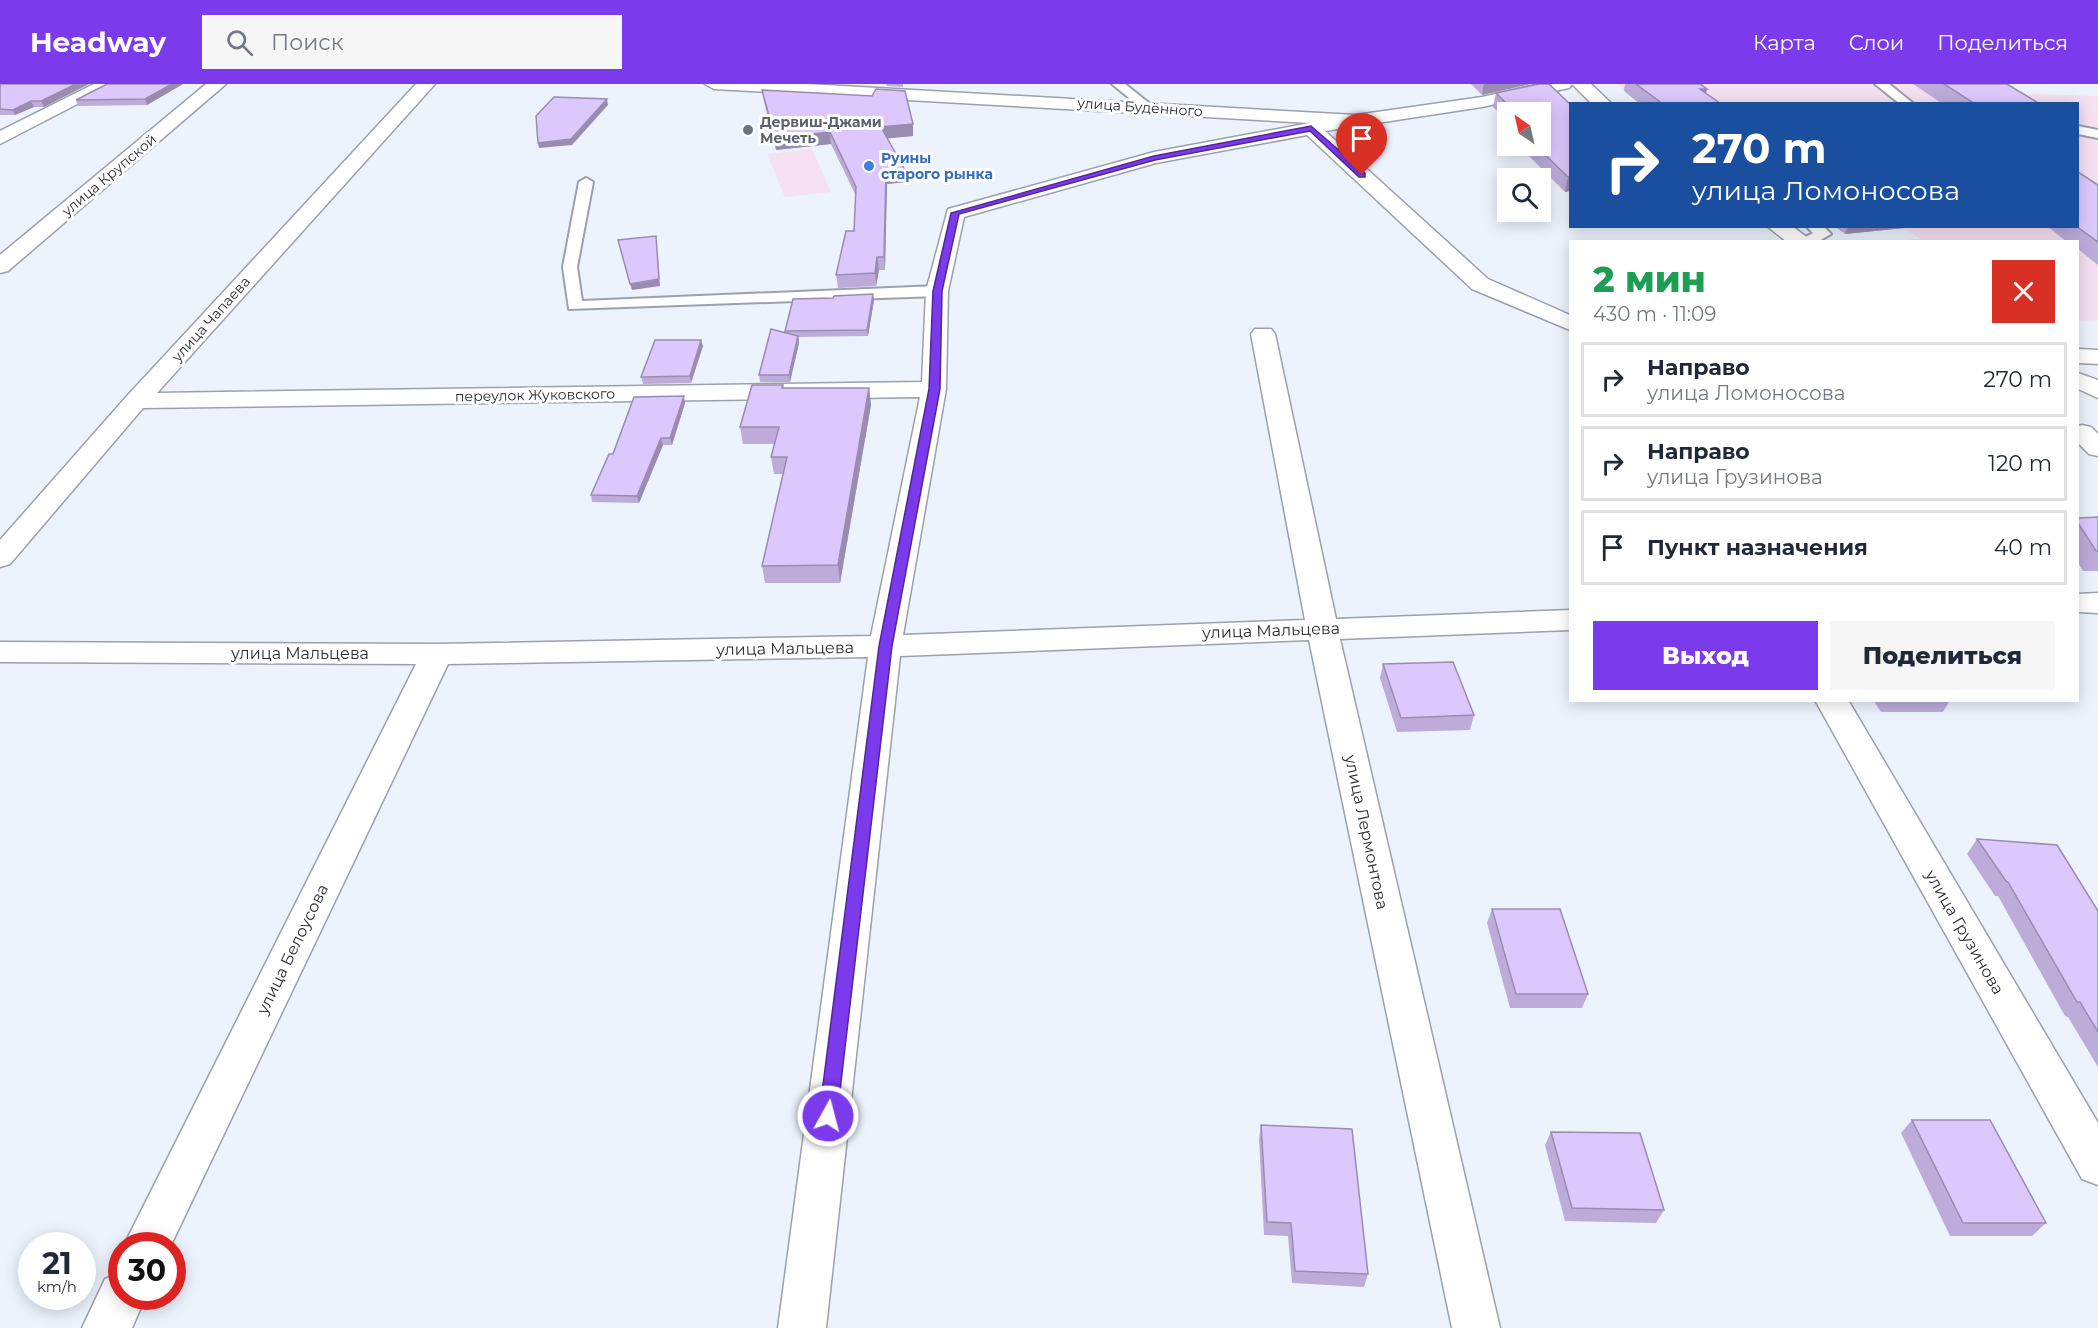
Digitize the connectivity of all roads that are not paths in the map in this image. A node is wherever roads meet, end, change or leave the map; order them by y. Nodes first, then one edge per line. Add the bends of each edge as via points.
1 (107, 84) edge
2 (217, 84) edge
3 (426, 84) edge
4 (714, 84) edge
5 (1118, 84) edge
6 (1563, 84) edge
7 (1581, 84) edge
8 (1881, 84) edge
9 (1015, 92) edge
10 (1601, 102) edge
11 (1905, 102) edge
12 (1149, 108) junction
13 (1356, 120) junction
14 (1311, 128) junction
15 (2079, 130) edge
16 (2098, 134) edge
17 (0, 138) edge
18 (585, 182) dead end
19 (1780, 228) edge
20 (1816, 228) edge
21 (1800, 240) edge
22 (1808, 240) edge
23 (0, 266) edge
24 (938, 291) junction
25 (1569, 323) edge
26 (1263, 334) dead end
27 (2079, 356) edge
28 (2098, 357) edge
29 (2079, 381) edge
30 (934, 389) junction
31 (2079, 390) edge
32 (2098, 391) edge
33 (136, 401) junction
34 (0, 558) edge
35 (2079, 603) edge
36 (2098, 603) edge
37 (1569, 620) edge
38 (1322, 628) junction
39 (885, 646) junction
40 (0, 652) edge
41 (437, 654) junction
42 (1832, 702) edge
43 (2098, 1164) edge
44 (153, 1232) edge
45 (115, 1310) edge
46 (106, 1328) edge
47 (802, 1328) edge
48 (1476, 1328) edge

1 - 17 street
2 - 23 street, улица Крупской
3 - 33 street, улица Чапаева
4 - 9 street, улица Будённого
5 - 12 lane
6 - 13 street, улица Будённого via 1482,102
7 - 10 street
8 - 11 lane
9 - 12 street, улица Будённого
12 - 13 street, улица Будённого
13 - 14 street
14 - 24 street via 1154,158 956,213
14 - 25 street via 1480,284
15 - 16 lane
18 - 24 lane via 570,267 575,306
19 - 21 street
20 - 22 lane via 1824,234
24 - 30 street
26 - 38 street, улица Лермонтова
27 - 28 street
29 - 32 street
30 - 33 street, переулок Жуковского
30 - 39 street
31 - 32 street
33 - 34 street, улица Чапаева
35 - 36 street
37 - 38 street, улица Мальцева
38 - 39 street, улица Мальцева
38 - 48 street, улица Лермонтова
39 - 41 street, улица Мальцева
39 - 47 street
40 - 41 street, улица Мальцева
41 - 44 street, улица Белоусова
42 - 43 street, улица Грузинова
45 - 46 street

